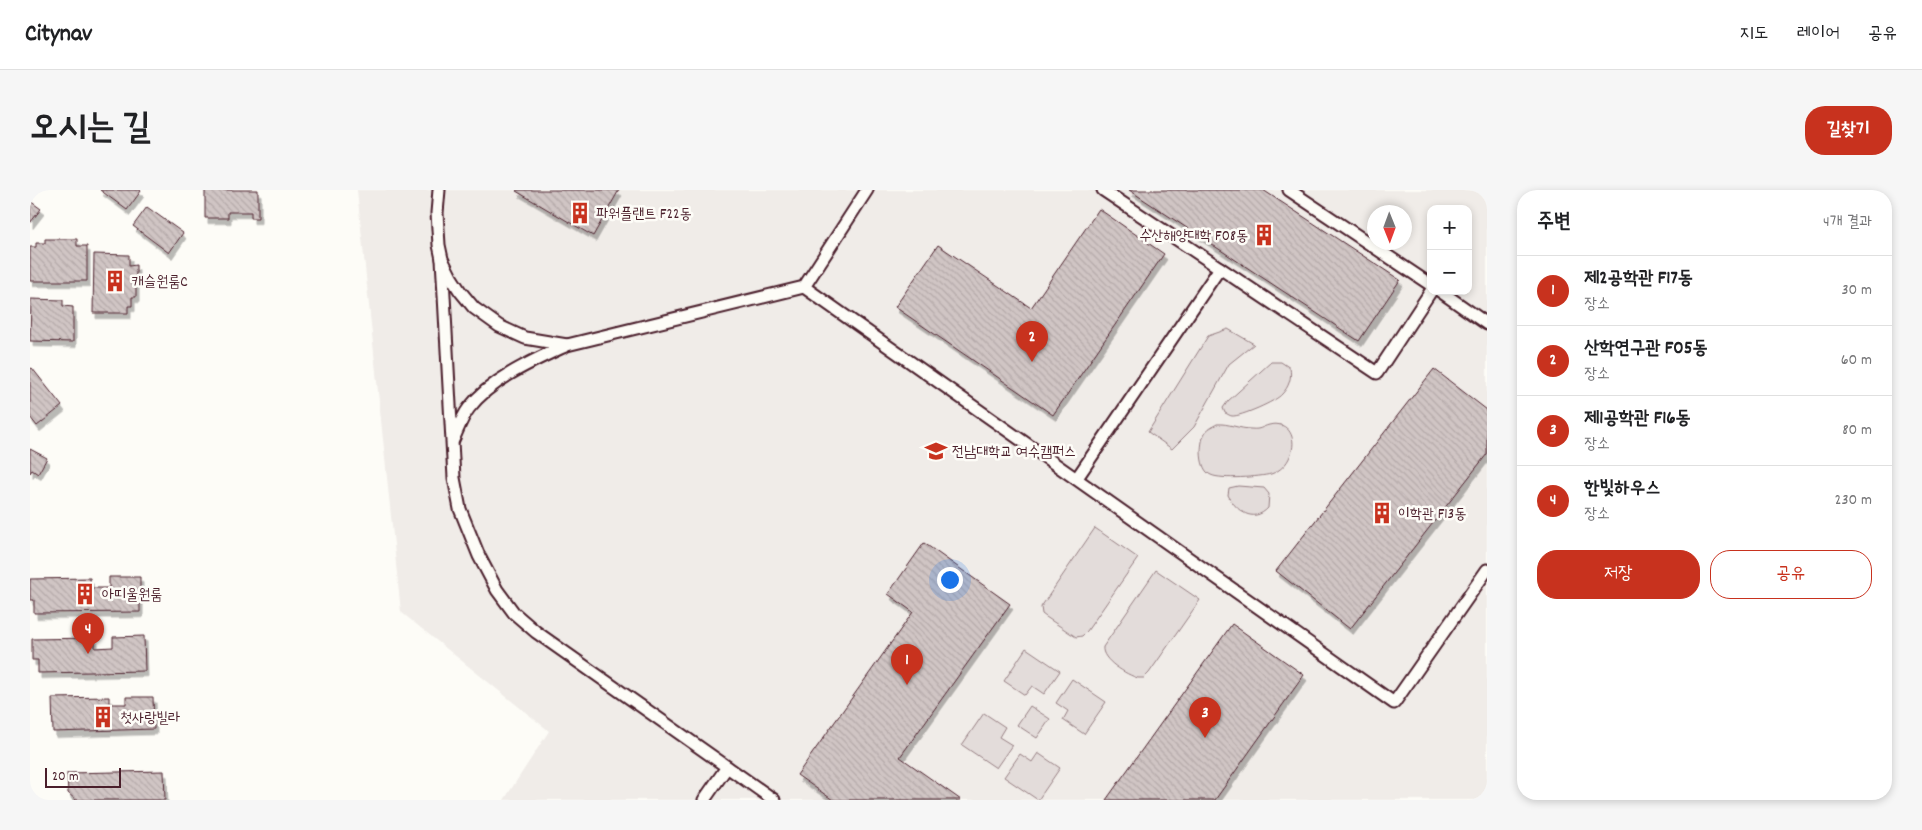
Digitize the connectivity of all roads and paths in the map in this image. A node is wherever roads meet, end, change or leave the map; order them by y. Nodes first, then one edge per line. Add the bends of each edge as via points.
1 (439, 190) edge
2 (867, 190) edge
3 (1103, 190) edge
4 (1289, 190) edge
5 (442, 259) junction
6 (1220, 268) junction
7 (1427, 282) edge
8 (804, 287) junction
9 (1428, 295) edge
10 (1446, 295) edge
11 (1487, 324) edge
12 (567, 345) junction
13 (452, 441) junction
14 (1077, 478) junction
15 (1487, 570) edge
16 (727, 768) junction
17 (704, 800) edge
18 (774, 800) edge

1 - 5 lane
2 - 8 lane
3 - 6 lane
4 - 7 lane
5 - 12 lane via 467,300 499,326 525,338
5 - 13 lane
6 - 9 lane via 1377,373
6 - 14 lane
8 - 12 lane
8 - 14 lane
10 - 11 lane
12 - 13 lane via 529,363 486,392 469,408
13 - 16 lane via 454,478 465,524 487,573 514,613 543,638
14 - 15 lane via 1394,703
16 - 17 lane
16 - 18 lane

